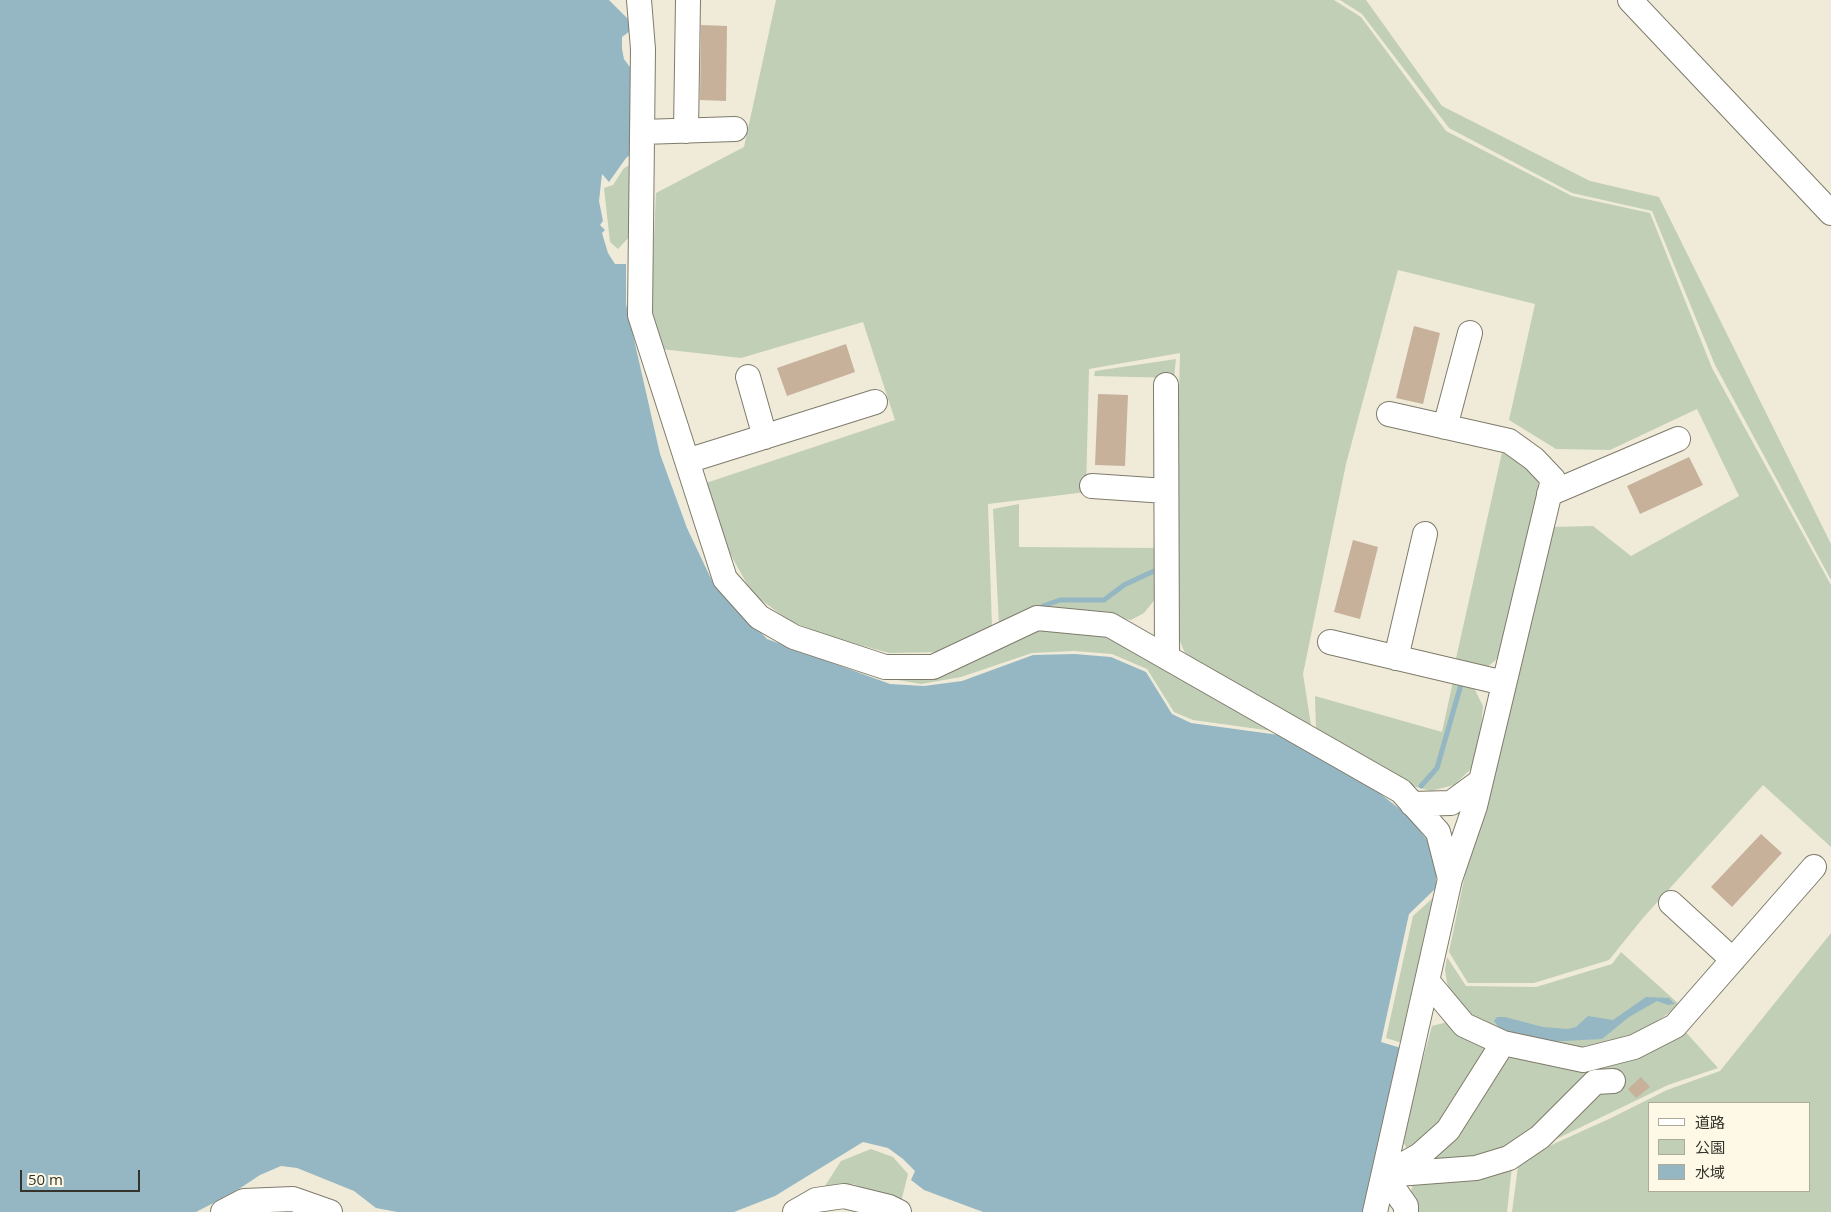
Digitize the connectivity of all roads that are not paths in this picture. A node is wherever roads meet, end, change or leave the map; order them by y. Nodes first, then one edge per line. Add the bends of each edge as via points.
1 (639, 0) edge
2 (688, 0) edge
3 (1630, 0) edge
4 (735, 129) dead end
5 (686, 131) junction
6 (642, 132) junction
7 (1831, 213) edge
8 (1470, 333) dead end
9 (748, 378) dead end
10 (1166, 385) dead end
11 (875, 402) dead end
12 (1389, 414) dead end
13 (1446, 427) junction
14 (765, 437) junction
15 (1678, 439) dead end
16 (687, 461) junction
17 (1092, 486) dead end
18 (1166, 491) junction
19 (1549, 494) junction
20 (1425, 534) dead end
21 (1330, 642) dead end
22 (1167, 656) junction
23 (1396, 658) junction
24 (1504, 683) junction
25 (1481, 781) junction
26 (1412, 804) junction
27 (1814, 867) dead end
28 (1450, 879) junction
29 (1671, 903) dead end
30 (1733, 960) junction
31 (1428, 982) junction
32 (1502, 1043) junction
33 (1613, 1081) dead end
34 (1384, 1175) junction
35 (223, 1212) edge
36 (330, 1212) edge
37 (795, 1212) edge
38 (899, 1212) edge
39 (1375, 1212) edge
40 (1406, 1212) edge

1 - 6 street via 643,49
2 - 5 street
3 - 7 street
4 - 5 street
5 - 6 street
6 - 16 street via 640,315
8 - 13 street
9 - 14 street
10 - 18 street
11 - 14 street
12 - 13 street
13 - 19 street via 1509,440 1553,479
14 - 16 street
15 - 19 street
16 - 22 street via 725,579 759,617 794,637 885,667 933,667 1037,618 1110,625
17 - 18 street
18 - 22 street
19 - 24 street
20 - 23 street
21 - 23 street
22 - 26 street via 1401,791
23 - 24 street
24 - 25 street
25 - 26 street via 1451,803
25 - 28 street
26 - 28 street via 1438,832
27 - 30 street
28 - 31 street
29 - 30 street
30 - 32 street via 1675,1026 1634,1046 1583,1060
31 - 32 street via 1464,1025
31 - 34 street
32 - 34 street via 1448,1130 1420,1155
33 - 34 street via 1595,1082 1540,1137 1510,1158 1476,1168
34 - 39 street
34 - 40 street via 1406,1206
35 - 36 street via 244,1201 293,1199
37 - 38 street via 816,1200 844,1196

